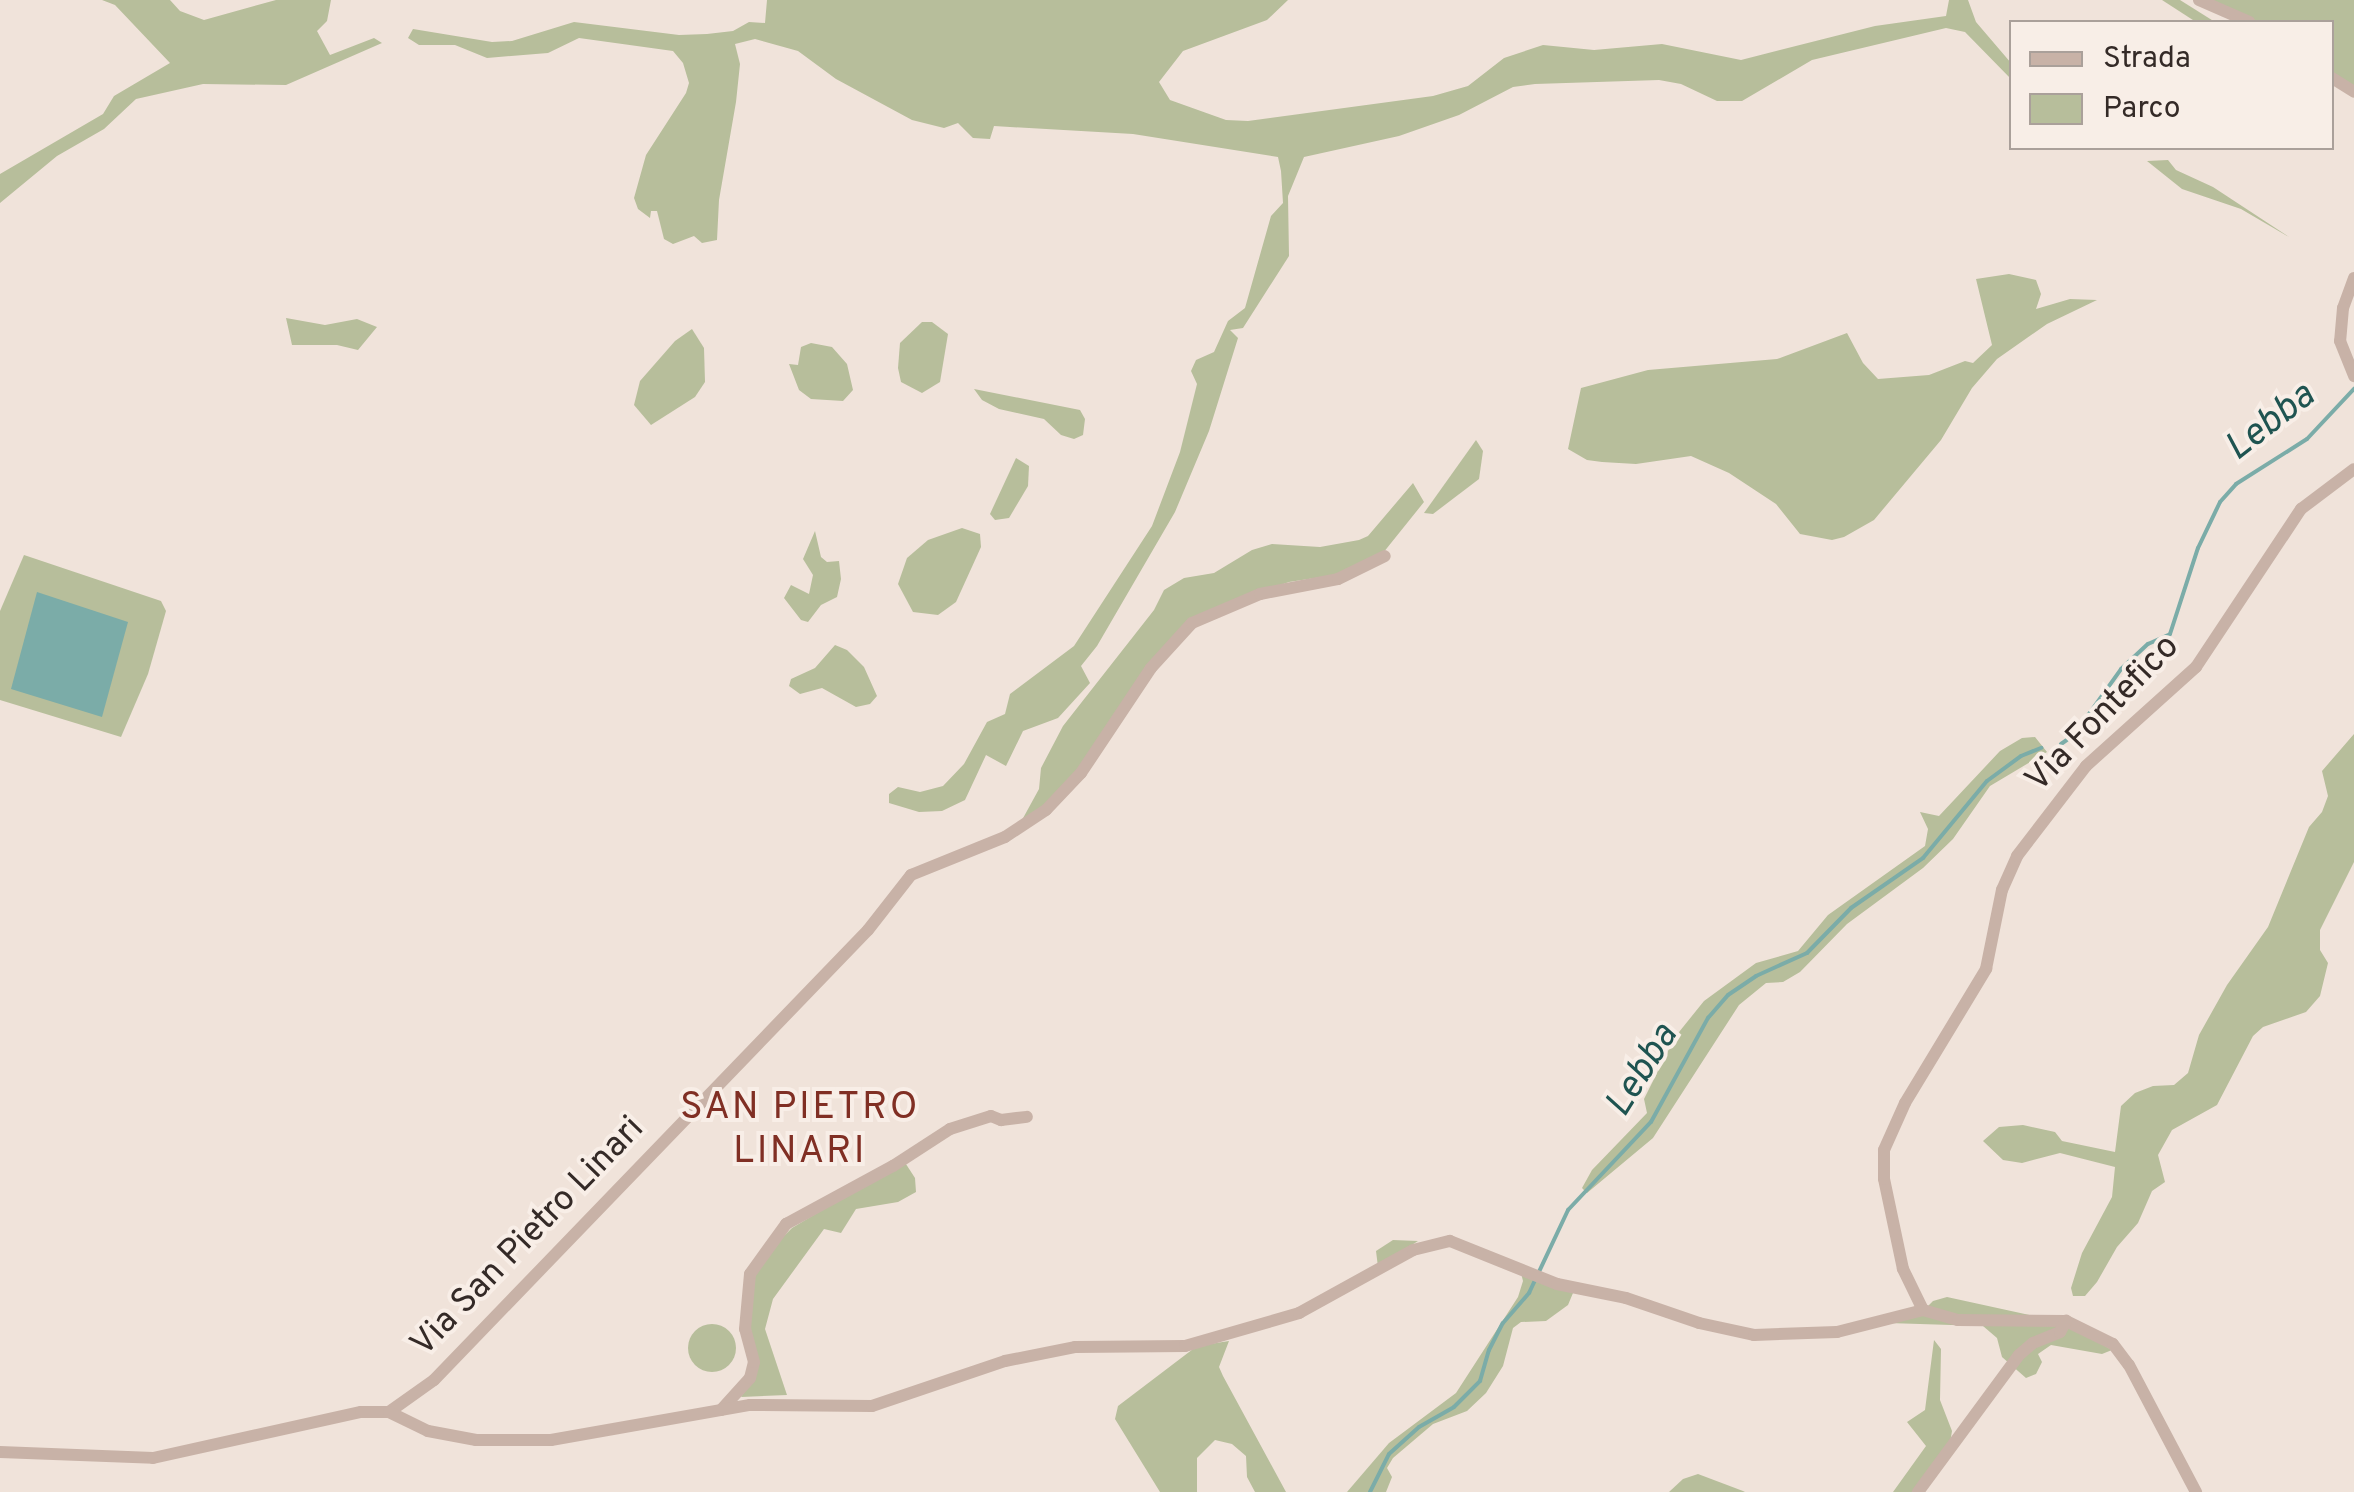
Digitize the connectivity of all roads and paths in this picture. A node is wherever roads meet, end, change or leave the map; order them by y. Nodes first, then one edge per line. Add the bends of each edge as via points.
1 (2199, 0) edge
2 (2244, 20) edge
3 (2354, 278) edge
4 (2354, 376) edge
5 (2354, 469) edge
6 (1385, 556) dead end
7 (1027, 1117) dead end
8 (1922, 1310) junction
9 (2066, 1321) junction
10 (721, 1410) junction
11 (389, 1412) junction
12 (0, 1452) edge
13 (1918, 1492) edge
14 (2196, 1492) edge

1 - 2 street
3 - 4 street via 2342,308 2340,341
5 - 8 street, Via Fontefico via 2301,509 2196,667 2086,766 2016,856 1986,969 1884,1150 1903,1270
6 - 11 street, Via San Pietro Linari via 1338,579 1260,594 1192,623 1151,668 1082,773 1046,810 1005,837 911,875 868,930 446,1368
7 - 10 street via 990,1116 950,1128 786,1224 750,1274 746,1329 754,1362 750,1378
8 - 9 street via 1958,1320
8 - 10 street via 1837,1332 1771,1336 1699,1324 1437,1242 1299,1312 1185,1346 1076,1347 1005,1361 872,1406
9 - 13 street via 2060,1332 2019,1354
9 - 14 street via 2113,1344 2129,1364
10 - 11 street via 604,1434 521,1440 428,1431
11 - 12 street via 342,1414 153,1458

